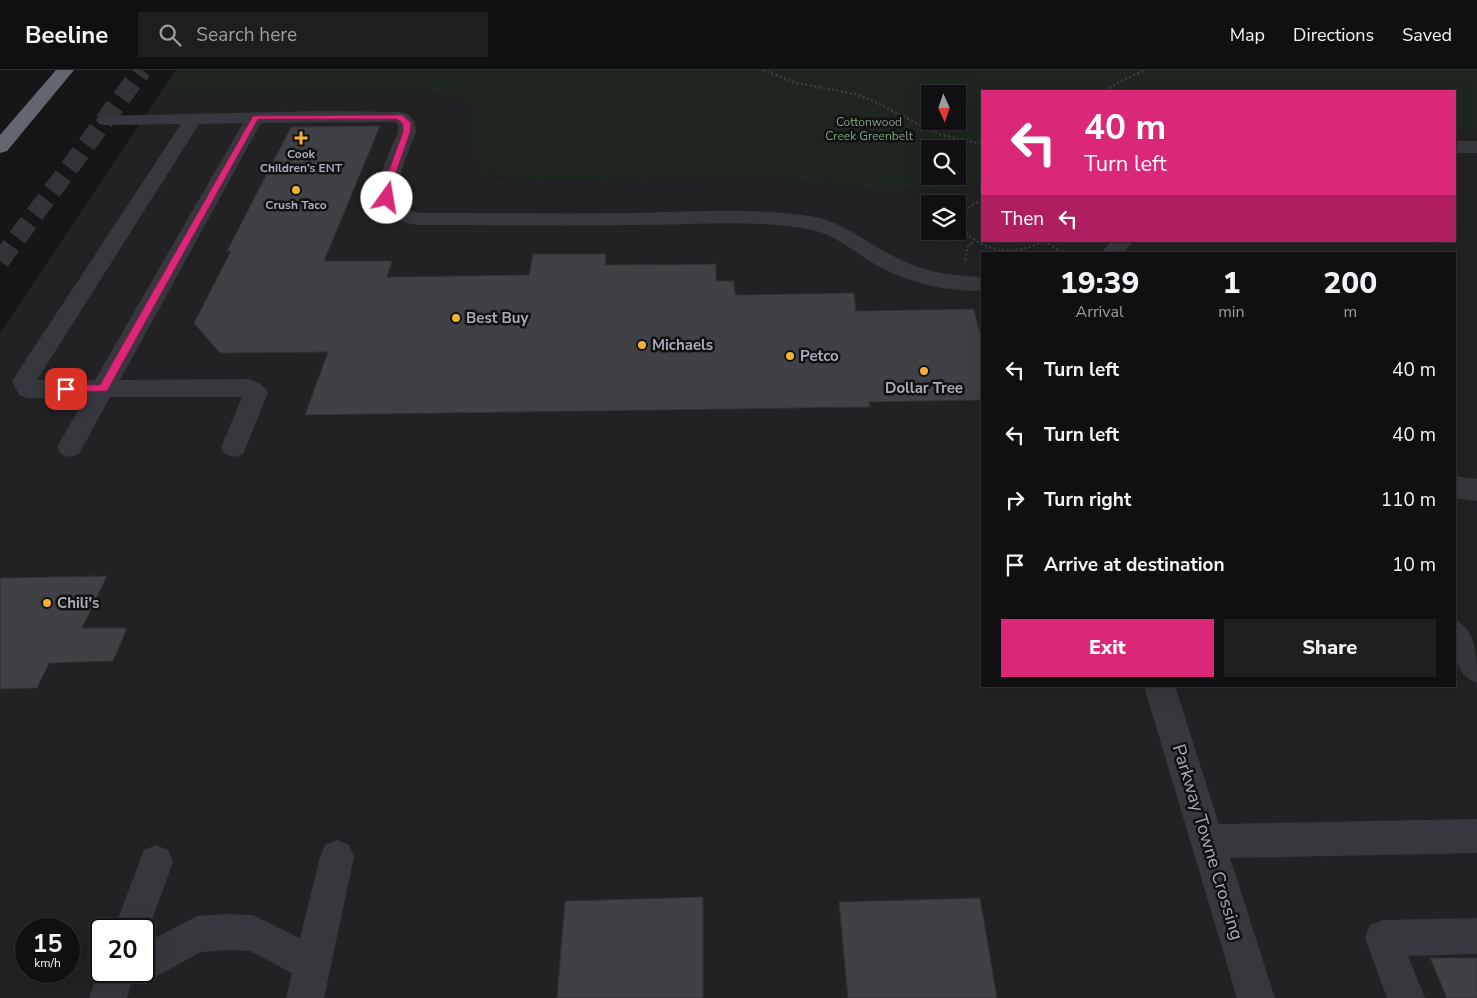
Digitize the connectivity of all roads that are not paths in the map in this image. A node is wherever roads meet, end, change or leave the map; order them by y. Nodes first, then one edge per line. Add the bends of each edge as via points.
1 (65, 70) edge
2 (255, 117) junction
3 (194, 118) junction
4 (105, 120) dead end
5 (0, 147) edge
6 (1456, 147) edge
7 (1477, 147) edge
8 (1122, 242) edge
9 (1113, 252) edge
10 (981, 284) edge
11 (103, 389) junction
12 (70, 447) dead end
13 (234, 447) dead end
14 (1456, 488) edge
15 (1477, 490) edge
16 (1456, 635) edge
17 (1477, 669) edge
18 (1159, 687) edge
19 (1477, 836) edge
20 (1209, 841) junction
21 (337, 857) dead end
22 (156, 862) dead end
23 (136, 918) edge
24 (1477, 936) edge
25 (155, 959) edge
26 (313, 964) junction
27 (305, 998) edge
28 (1256, 998) edge
29 (1406, 998) edge

1 - 5 highway
2 - 3 lane
2 - 10 lane via 399,117 407,123 406,132 387,187 387,198 394,210 416,219 746,216 792,220 817,224 846,236 887,262 914,274 952,283
2 - 11 lane
3 - 4 lane
3 - 11 lane via 24,381 28,390
6 - 7 lane
8 - 9 lane
11 - 12 lane
11 - 13 lane via 248,388 256,393
14 - 15 lane
16 - 17 lane
18 - 20 lane, Parkway Towne Crossing
19 - 20 lane
20 - 28 lane, Parkway Towne Crossing
21 - 26 lane
22 - 23 lane
24 - 29 lane via 1383,938
25 - 26 lane via 198,934 226,932 253,933
26 - 27 lane

